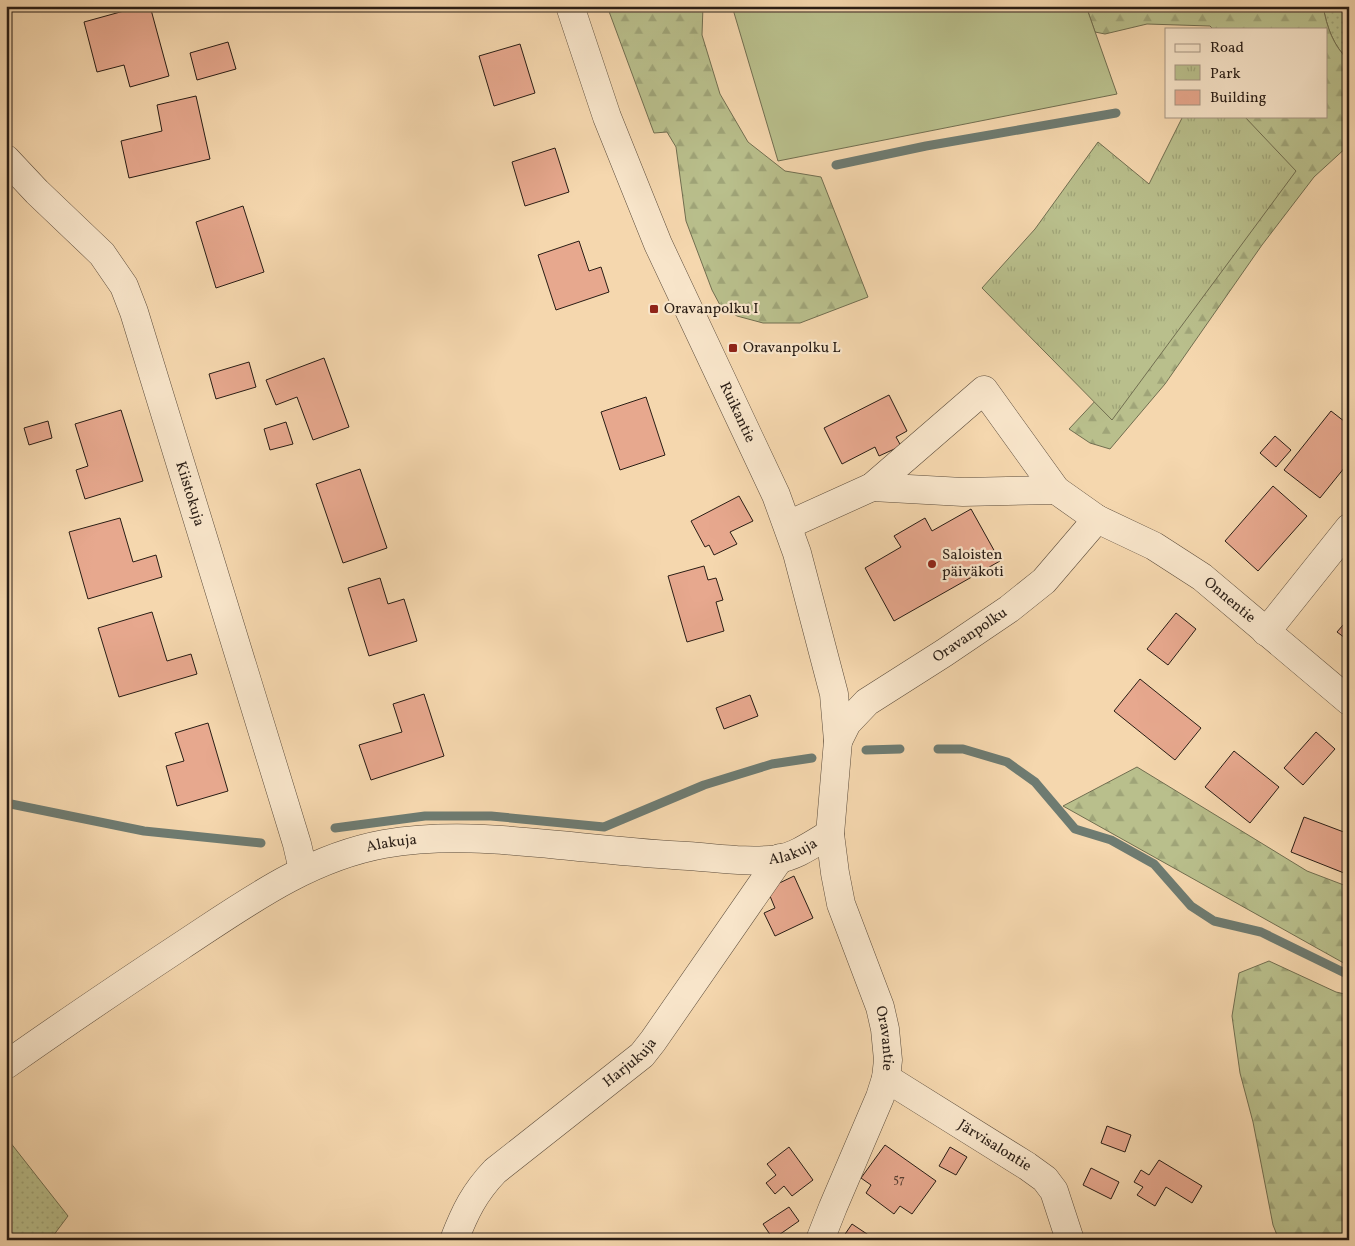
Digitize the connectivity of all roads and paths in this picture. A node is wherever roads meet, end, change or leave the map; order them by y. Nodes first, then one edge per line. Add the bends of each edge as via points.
1 (570, 6) edge
2 (6, 160) edge
3 (872, 487) junction
4 (1056, 490) junction
5 (1097, 518) junction
6 (788, 525) junction
7 (1349, 528) edge
8 (1266, 632) junction
9 (1349, 701) edge
10 (838, 741) junction
11 (830, 834) junction
12 (780, 858) junction
13 (303, 870) junction
14 (6, 1064) edge
15 (886, 1078) junction
16 (454, 1240) edge
17 (820, 1240) edge
18 (1070, 1240) edge

1 - 6 street, Ruikantie via 607,117 658,244
2 - 13 street, Kiistokuja via 102,254 124,286
3 - 4 street via 963,492
3 - 4 street, Onnentie via 984,390
3 - 6 street
4 - 5 street, Onnentie
5 - 8 street, Onnentie via 1183,564
5 - 10 street, Oravanpolku via 1044,581 985,626 867,702 847,723
6 - 10 street, Ruikantie via 834,694
7 - 8 street
8 - 9 street, Onnentie
10 - 11 street, Ruikantie
11 - 12 street, Alakuja
11 - 15 street, Oravantie via 841,904 880,1007 888,1060
12 - 13 street, Alakuja via 756,861 489,838 452,838 384,844
12 - 16 street, Harjukuja via 648,1048 495,1171 479,1188
13 - 14 street, Alakuja via 265,890
15 - 17 street, Oravantie
15 - 18 street, Järvisalontie via 1045,1179 1054,1191

